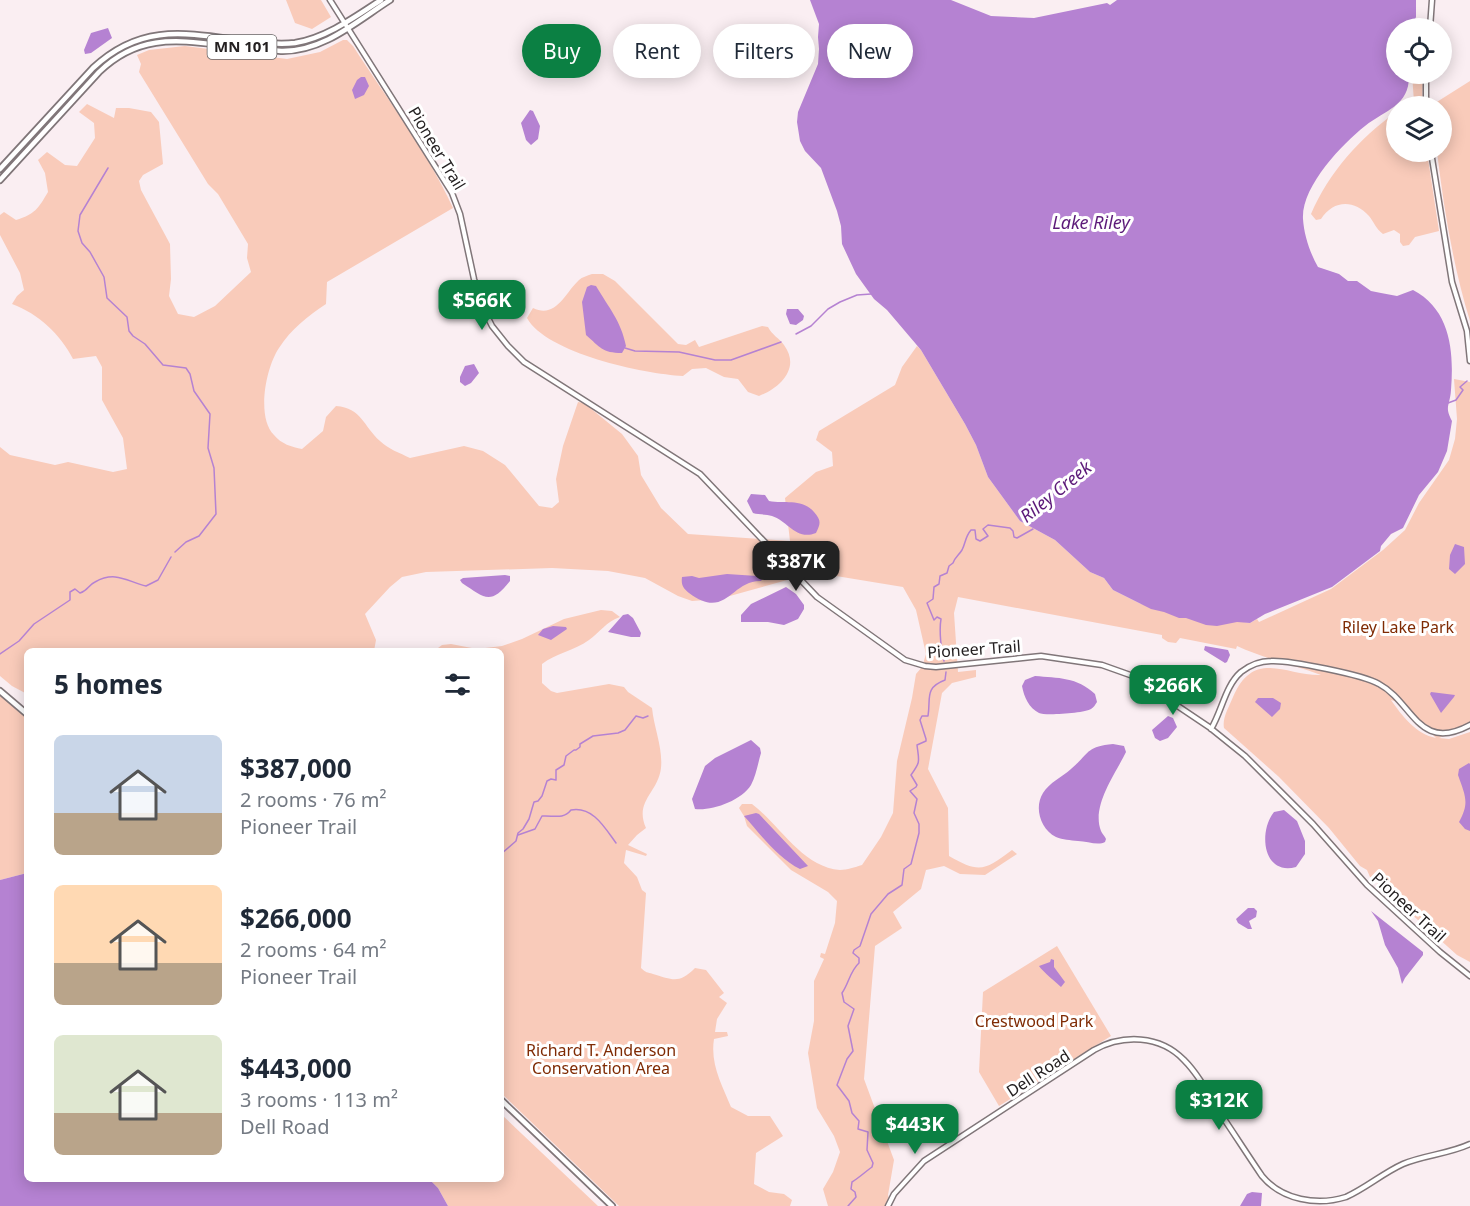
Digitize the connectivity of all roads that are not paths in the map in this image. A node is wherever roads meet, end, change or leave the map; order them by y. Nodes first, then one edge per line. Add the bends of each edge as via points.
1 (330, 0) edge
2 (381, 0) edge
3 (390, 0) edge
4 (1432, 0) edge
5 (1431, 18) edge
6 (345, 22) junction
7 (349, 28) junction
8 (1433, 162) edge
9 (0, 169) edge
10 (0, 180) edge
11 (1470, 361) edge
12 (0, 691) edge
13 (24, 711) edge
14 (1470, 725) edge
15 (1211, 729) junction
16 (1470, 976) edge
17 (504, 1103) edge
18 (1470, 1144) edge
19 (612, 1206) edge
20 (888, 1206) edge

1 - 6 main road, Pioneer Trail
2 - 6 main road
3 - 7 main road, MN 101
4 - 5 main road
6 - 7 main road, Pioneer Trail
6 - 9 main road, MN 101 via 316,37 287,43 179,33 147,36 128,43 93,68
7 - 10 main road, MN 101 via 318,44 290,51 181,40 135,48 99,72
7 - 15 main road, Pioneer Trail via 452,194 478,292 492,326 524,362 700,474 817,597 897,655 915,664 936,667 1041,656 1113,668 1133,676
8 - 11 main road via 1452,282 1467,331
12 - 13 main road
14 - 15 main road via 1448,733 1431,730 1416,722 1392,693 1378,683 1273,661 1258,663 1240,673
15 - 16 main road, Pioneer Trail via 1245,756 1367,885
17 - 19 main road
18 - 20 main road, Dell Road via 1406,1162 1338,1200 1321,1203 1294,1199 1262,1176 1184,1060 1159,1044 1126,1039 1094,1050 924,1161

